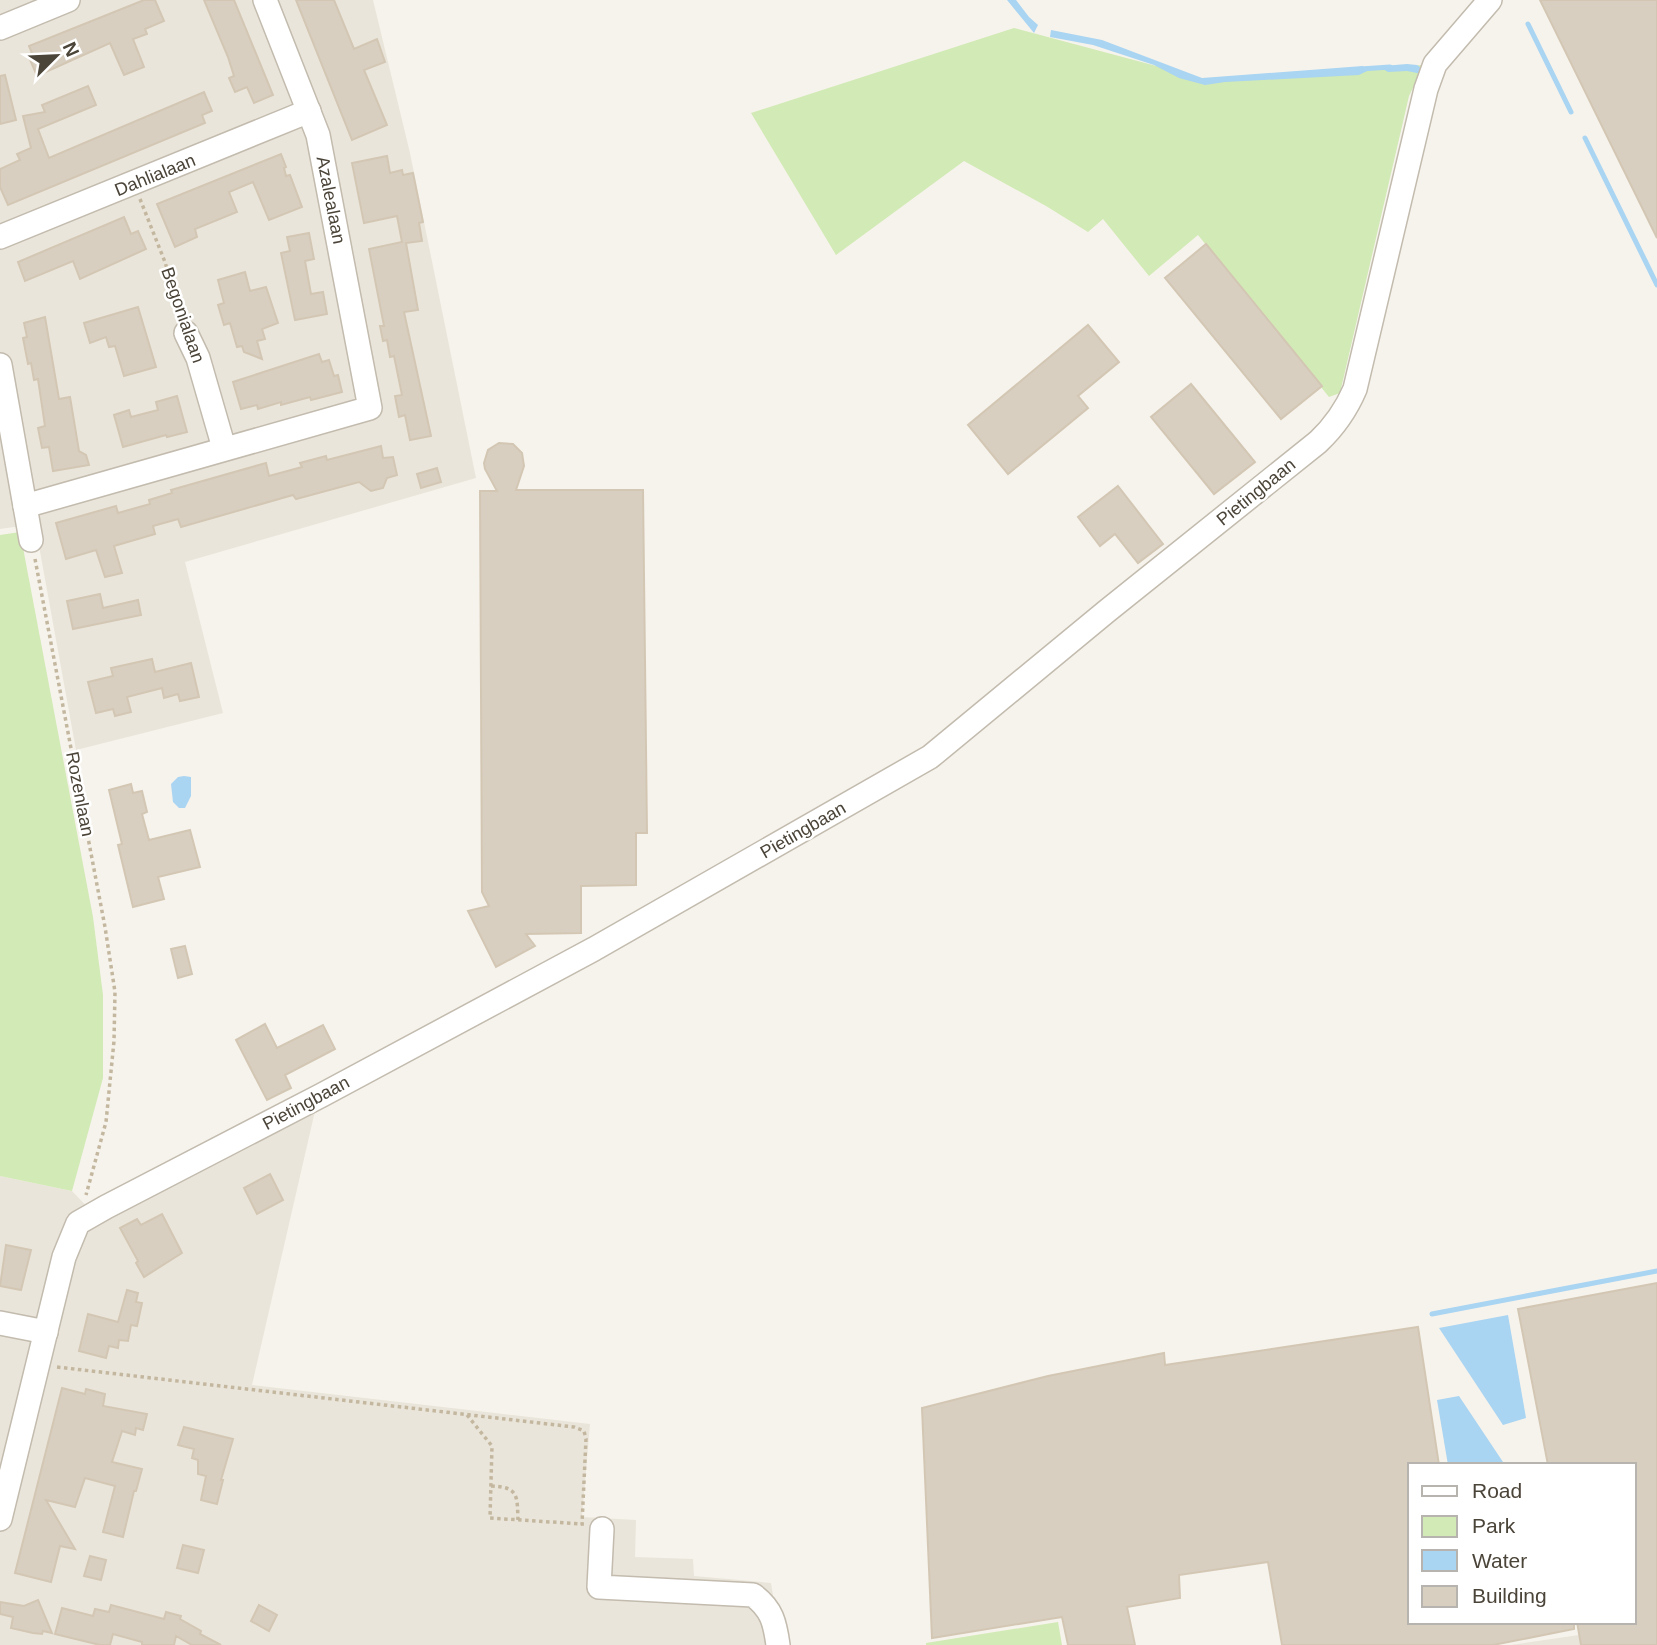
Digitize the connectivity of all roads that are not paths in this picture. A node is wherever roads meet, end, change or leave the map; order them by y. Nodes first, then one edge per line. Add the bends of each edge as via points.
1 (68, 0) edge
2 (265, 0) edge
3 (1490, 0) edge
4 (0, 28) edge
5 (309, 111) junction
6 (0, 237) edge
7 (186, 333) road end
8 (0, 365) edge
9 (3, 404) edge
10 (224, 448) junction
11 (25, 506) junction
12 (31, 540) road end
13 (0, 1323) edge
14 (46, 1332) junction
15 (0, 1519) edge
16 (592, 1526) road end
17 (778, 1645) edge

1 - 4 street
2 - 5 street, Azalealaan
3 - 14 street, Pietingbaan via 1435,64 1355,389 1335,426 1318,442 930,757 594,949 78,1223 64,1256
5 - 6 street, Dahlialaan
5 - 10 street, Azalealaan via 318,135 370,408
7 - 10 street, Begonialaan via 198,358
8 - 9 street
9 - 11 street
10 - 11 street
11 - 12 street
13 - 14 street
14 - 15 street
16 - 17 street via 599,1587 753,1595 770,1611

